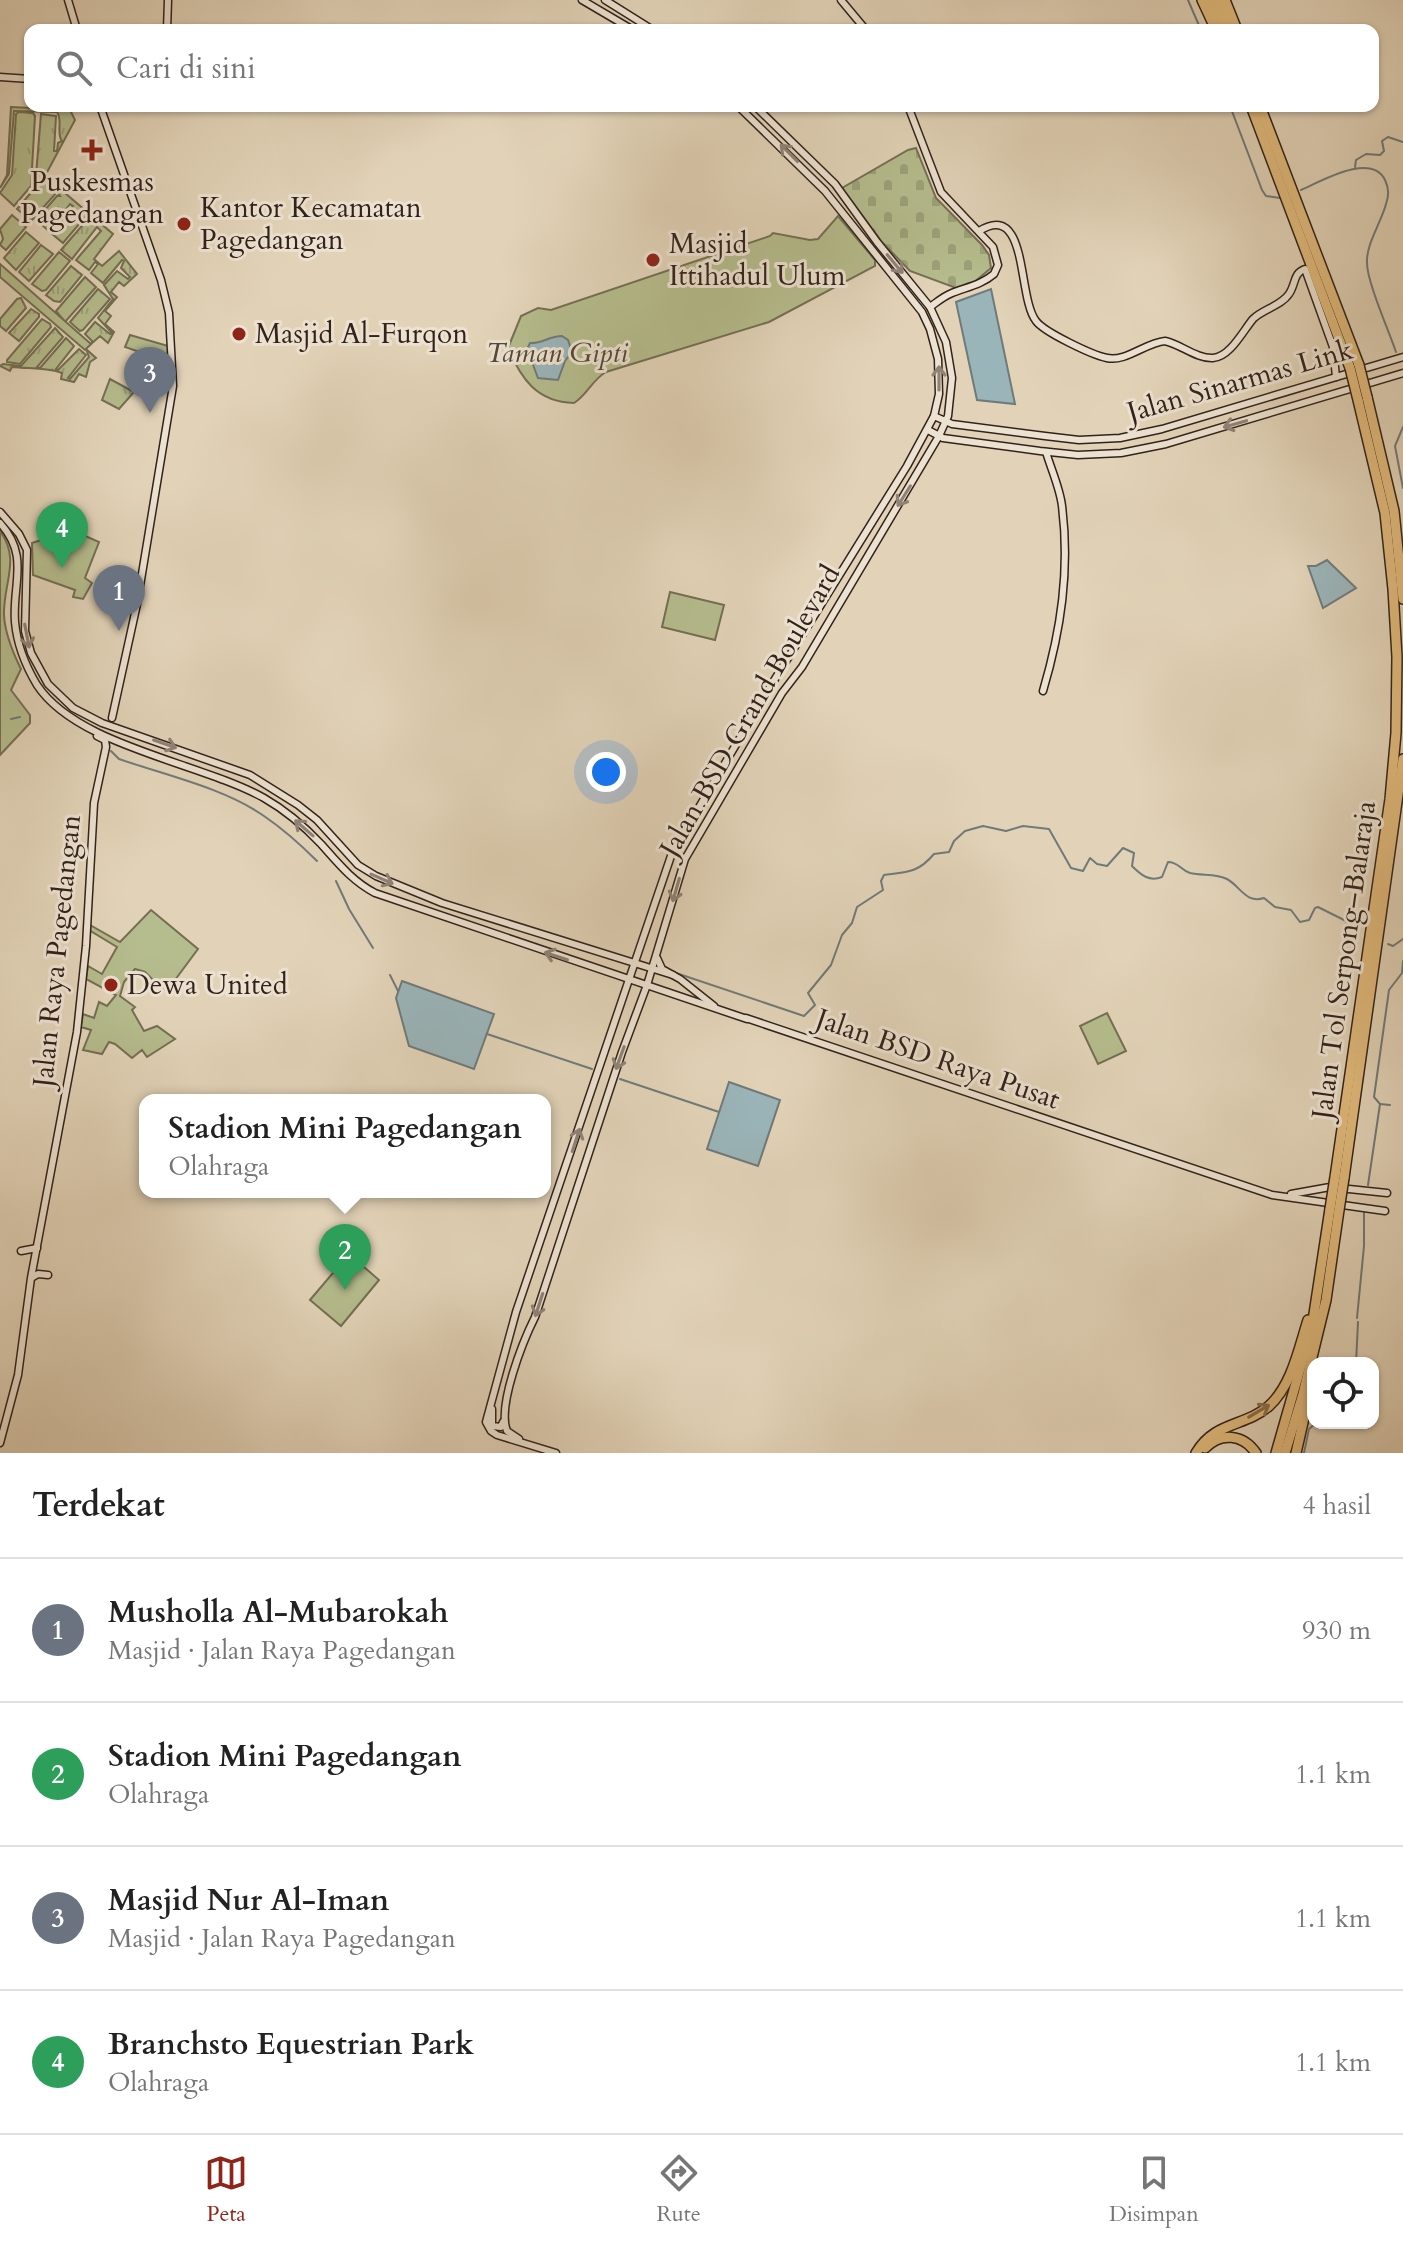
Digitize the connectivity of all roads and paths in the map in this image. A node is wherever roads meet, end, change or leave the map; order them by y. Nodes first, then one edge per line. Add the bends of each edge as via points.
1 (68, 0) edge
2 (168, 0) edge
3 (582, 0) edge
4 (605, 0) edge
5 (841, 0) edge
6 (1202, 0) edge
7 (1210, 0) edge
8 (1218, 0) edge
9 (1225, 0) edge
10 (636, 18) junction
11 (75, 24) edge
12 (167, 24) edge
13 (623, 24) edge
14 (634, 24) edge
15 (644, 24) edge
16 (861, 24) edge
17 (1216, 24) edge
18 (1217, 24) edge
19 (1228, 24) edge
20 (1235, 24) edge
21 (0, 77) edge
22 (24, 79) edge
23 (102, 112) edge
24 (744, 112) edge
25 (761, 112) edge
26 (910, 112) edge
27 (1260, 112) edge
28 (979, 231) junction
29 (930, 307) junction
30 (1403, 357) edge
31 (1403, 373) edge
32 (1336, 377) junction
33 (1268, 398) junction
34 (1363, 398) junction
35 (1271, 414) junction
36 (934, 416) junction
37 (946, 421) junction
38 (928, 430) junction
39 (1035, 435) junction
40 (939, 436) junction
41 (1064, 439) junction
42 (1043, 452) junction
43 (1069, 454) junction
44 (0, 512) edge
45 (0, 523) edge
46 (19, 534) junction
47 (12, 538) junction
48 (1403, 599) edge
49 (775, 680) junction
50 (787, 686) junction
51 (1043, 691) dead end
52 (70, 706) junction
53 (64, 713) junction
54 (91, 718) junction
55 (112, 718) junction
56 (89, 729) junction
57 (135, 733) junction
58 (127, 744) junction
59 (106, 747) junction
60 (191, 753) junction
61 (1403, 759) edge
62 (187, 765) junction
63 (1387, 847) junction
64 (641, 946) junction
65 (658, 951) junction
66 (619, 960) junction
67 (635, 965) junction
68 (652, 969) junction
69 (614, 975) junction
70 (673, 975) junction
71 (630, 980) junction
72 (647, 985) junction
73 (665, 991) junction
74 (624, 996) junction
75 (641, 1003) junction
76 (747, 1019) junction
77 (1260, 1191) junction
78 (1387, 1193) dead end
79 (1335, 1209) junction
80 (1385, 1211) dead end
81 (38, 1247) junction
82 (21, 1251) dead end
83 (48, 1275) dead end
84 (528, 1276) junction
85 (31, 1278) junction
86 (546, 1281) junction
87 (1320, 1281) junction
88 (1326, 1300) junction
89 (1316, 1357) edge
90 (492, 1393) junction
91 (1307, 1403) edge
92 (504, 1418) junction
93 (524, 1442) junction
94 (0, 1443) edge
95 (556, 1453) edge
96 (1199, 1453) edge
97 (1256, 1453) edge
98 (1276, 1453) edge
99 (1285, 1453) edge
100 (1296, 1453) edge

1 - 11 main road
2 - 12 main road
3 - 13 main road
4 - 10 main road
5 - 16 main road
6 - 17 highway
7 - 18 highway
8 - 19 highway
9 - 20 highway
10 - 14 main road
10 - 15 main road
21 - 22 main road
23 - 55 main road via 161,280 169,313 173,386
36 -> 24 main road, Jalan BSD Grand Boulevard via 938,359 922,312 813,178
25 -> 29 main road, Jalan BSD Grand Boulevard via 835,184
26 - 28 main road via 939,188
27 - 34 highway, Jalan Tol Serpong–Balaraja, bridge
28 - 29 main road via 993,247 998,265 994,274
28 - 32 main road via 1005,226 1011,231 1031,313 1041,327 1109,358 1165,341 1207,357 1219,356 1256,317 1289,295 1305,269 1333,347
29 - 37 main road, Jalan BSD Grand Boulevard via 946,342 952,378
30 - 32 main road, Jalan Sinarmas Link
31 - 35 main road, Jalan Sinarmas Link
32 - 33 main road, Jalan Sinarmas Link
33 - 35 main road
33 - 41 main road, Jalan Sinarmas Link via 1139,435
34 - 48 highway, Jalan Tol Serpong–Balaraja via 1394,511
34 - 63 highway, Jalan Tol Serpong–Balaraja via 1385,513 1395,616 1396,733
35 -> 43 main road, Jalan Sinarmas Link via 1142,450
36 - 37 main road, Jalan Sinarmas Link
36 - 38 main road, Jalan BSD Grand Boulevard
37 - 39 main road, Jalan Sinarmas Link
37 - 40 main road, Jalan BSD Grand Boulevard
38 - 40 main road
38 - 49 main road, Jalan BSD Grand Boulevard
39 - 41 main road, Jalan Sinarmas Link
39 - 42 main road
40 - 42 main road, Jalan Sinarmas Link
40 -> 50 main road, Jalan BSD Grand Boulevard
41 - 43 main road
42 - 43 main road, Jalan Sinarmas Link
42 - 51 main road via 1062,503 1066,574 1058,640
44 - 46 main road
45 - 47 main road
46 - 47 main road
46 -> 52 main road via 28,559 24,602 31,653 48,684
47 - 53 main road via 19,568 18,643 40,689
49 - 50 main road
49 - 64 main road, Jalan BSD Grand Boulevard via 681,835
50 -> 65 main road, Jalan BSD Grand Boulevard via 693,842
52 - 53 main road
52 - 54 main road
53 - 56 main road
54 - 55 main road
54 - 57 main road
55 - 57 main road
56 - 58 main road
56 - 59 main road via 105,740
57 -> 60 main road
58 - 59 main road
58 - 62 main road
59 - 81 main road, Jalan Raya Pagedangan via 94,803 77,1032
60 - 62 main road
60 -> 66 main road via 273,788 317,820 358,865 376,876
61 - 63 highway, Jalan Tol Serpong–Balaraja
69 -> 62 main road via 375,893 268,801
63 - 79 highway, Jalan Tol Serpong–Balaraja, bridge
64 - 66 main road
64 - 67 main road, Jalan BSD Grand Boulevard
65 - 68 main road, Jalan BSD Grand Boulevard
65 - 70 main road via 658,964
66 - 67 main road
67 - 68 main road
67 - 71 main road, Jalan BSD Grand Boulevard
68 - 70 main road
68 - 72 main road, Jalan BSD Grand Boulevard
69 - 71 main road
69 - 74 main road via 622,982
70 - 76 main road via 709,1003
71 - 72 main road
71 - 74 main road, Jalan BSD Grand Boulevard
72 - 73 main road
72 - 75 main road, Jalan BSD Grand Boulevard
73 - 75 main road via 652,992
73 - 76 main road
84 -> 74 main road, Jalan BSD Grand Boulevard
75 -> 86 main road, Jalan BSD Grand Boulevard
76 - 77 main road, Jalan BSD Raya Pusat
77 - 78 main road via 1293,1194 1330,1187
77 - 80 main road
79 - 87 highway, Jalan Tol Serpong–Balaraja
79 - 88 highway, Jalan Tol Serpong–Balaraja
81 - 82 main road
81 - 85 main road, Jalan Raya Pagedangan
83 - 85 main road
84 - 86 main road
84 - 90 main road, Jalan BSD Grand Boulevard
85 - 94 main road, Jalan Raya Pagedangan via 18,1375
86 -> 92 main road, Jalan BSD Grand Boulevard
96 -> 87 highway via 1214,1433 1260,1412 1280,1394
87 - 98 highway, Jalan Tol Serpong–Balaraja
88 - 89 highway
88 - 99 highway, Jalan Tol Serpong–Balaraja
90 - 92 main road via 492,1426 501,1427
90 - 93 main road, Jalan BSD Grand Boulevard via 487,1427
91 - 100 highway
92 - 93 main road via 510,1434
93 - 95 main road
96 - 97 highway via 1225,1437 1243,1440

